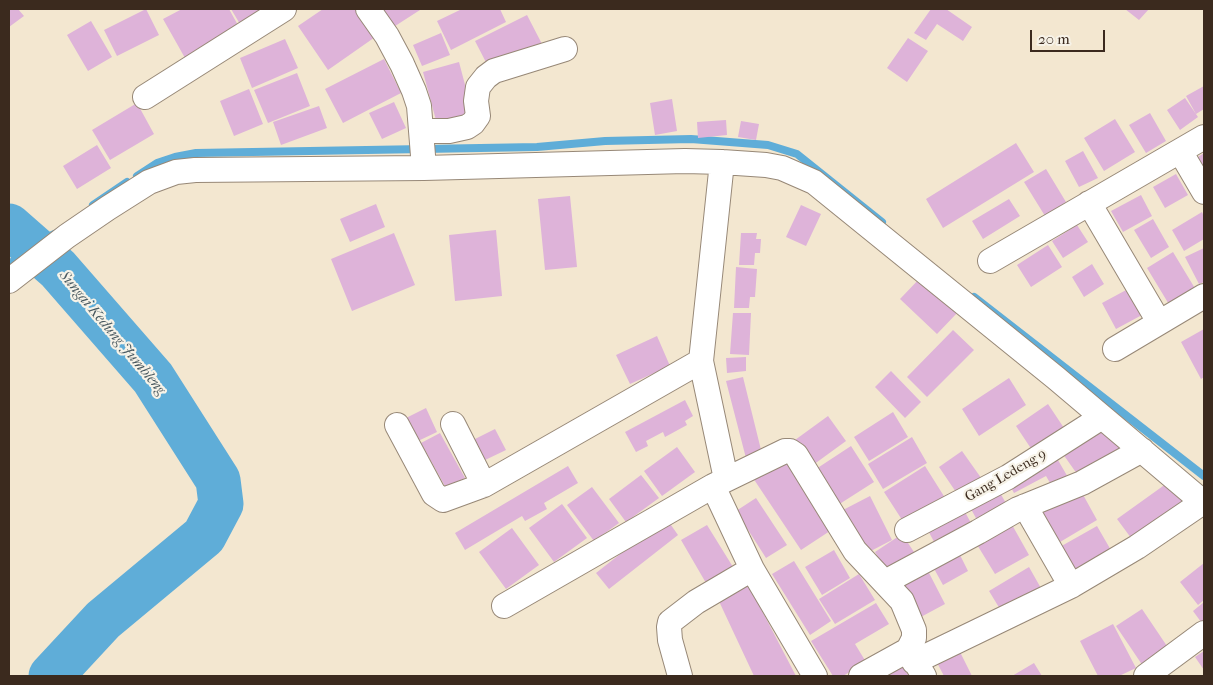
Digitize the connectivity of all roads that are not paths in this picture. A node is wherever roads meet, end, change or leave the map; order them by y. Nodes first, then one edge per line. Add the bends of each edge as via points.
1 (284, 9) edge
2 (368, 9) edge
3 (565, 49) dead end
4 (144, 97) dead end
5 (1204, 137) edge
6 (423, 149) junction
7 (1180, 151) junction
8 (722, 162) junction
9 (1204, 192) edge
10 (1089, 203) junction
11 (990, 261) dead end
12 (9, 281) edge
13 (1204, 296) edge
14 (1159, 322) junction
15 (1115, 349) dead end
16 (701, 361) junction
17 (1102, 417) junction
18 (453, 424) dead end
19 (397, 425) dead end
20 (1142, 450) junction
21 (720, 482) junction
22 (484, 485) junction
23 (1204, 502) edge
24 (1025, 506) junction
25 (907, 530) dead end
26 (752, 570) junction
27 (885, 582) junction
28 (1071, 586) junction
29 (504, 606) dead end
30 (1204, 633) edge
31 (915, 663) edge
32 (680, 676) edge
33 (815, 676) edge
34 (861, 676) edge
35 (1146, 676) edge

1 - 4 street
2 - 6 street via 387,36 414,91 419,106
3 - 6 street via 486,77 478,87 478,116 473,123 449,131
5 - 7 street
6 - 8 street
6 - 12 street via 176,172 149,182 108,208
7 - 9 street
7 - 10 street
8 - 16 street
8 - 17 street via 782,168 814,182
10 - 11 street
10 - 14 street
13 - 14 street
14 - 15 street
16 - 21 street
16 - 22 street
17 - 20 street
17 - 25 street, Gang Ledeng 9 via 1008,477
18 - 22 street
19 - 22 street via 438,498 443,500
20 - 23 street
20 - 24 street via 1082,483
21 - 26 street
21 - 27 street via 790,451 796,455 855,551
21 - 29 street
23 - 28 street
24 - 27 street
24 - 28 street
26 - 32 street via 696,602 670,622 670,640
26 - 33 street
27 - 31 street via 902,601 912,623
28 - 31 street
30 - 35 street
31 - 34 street

